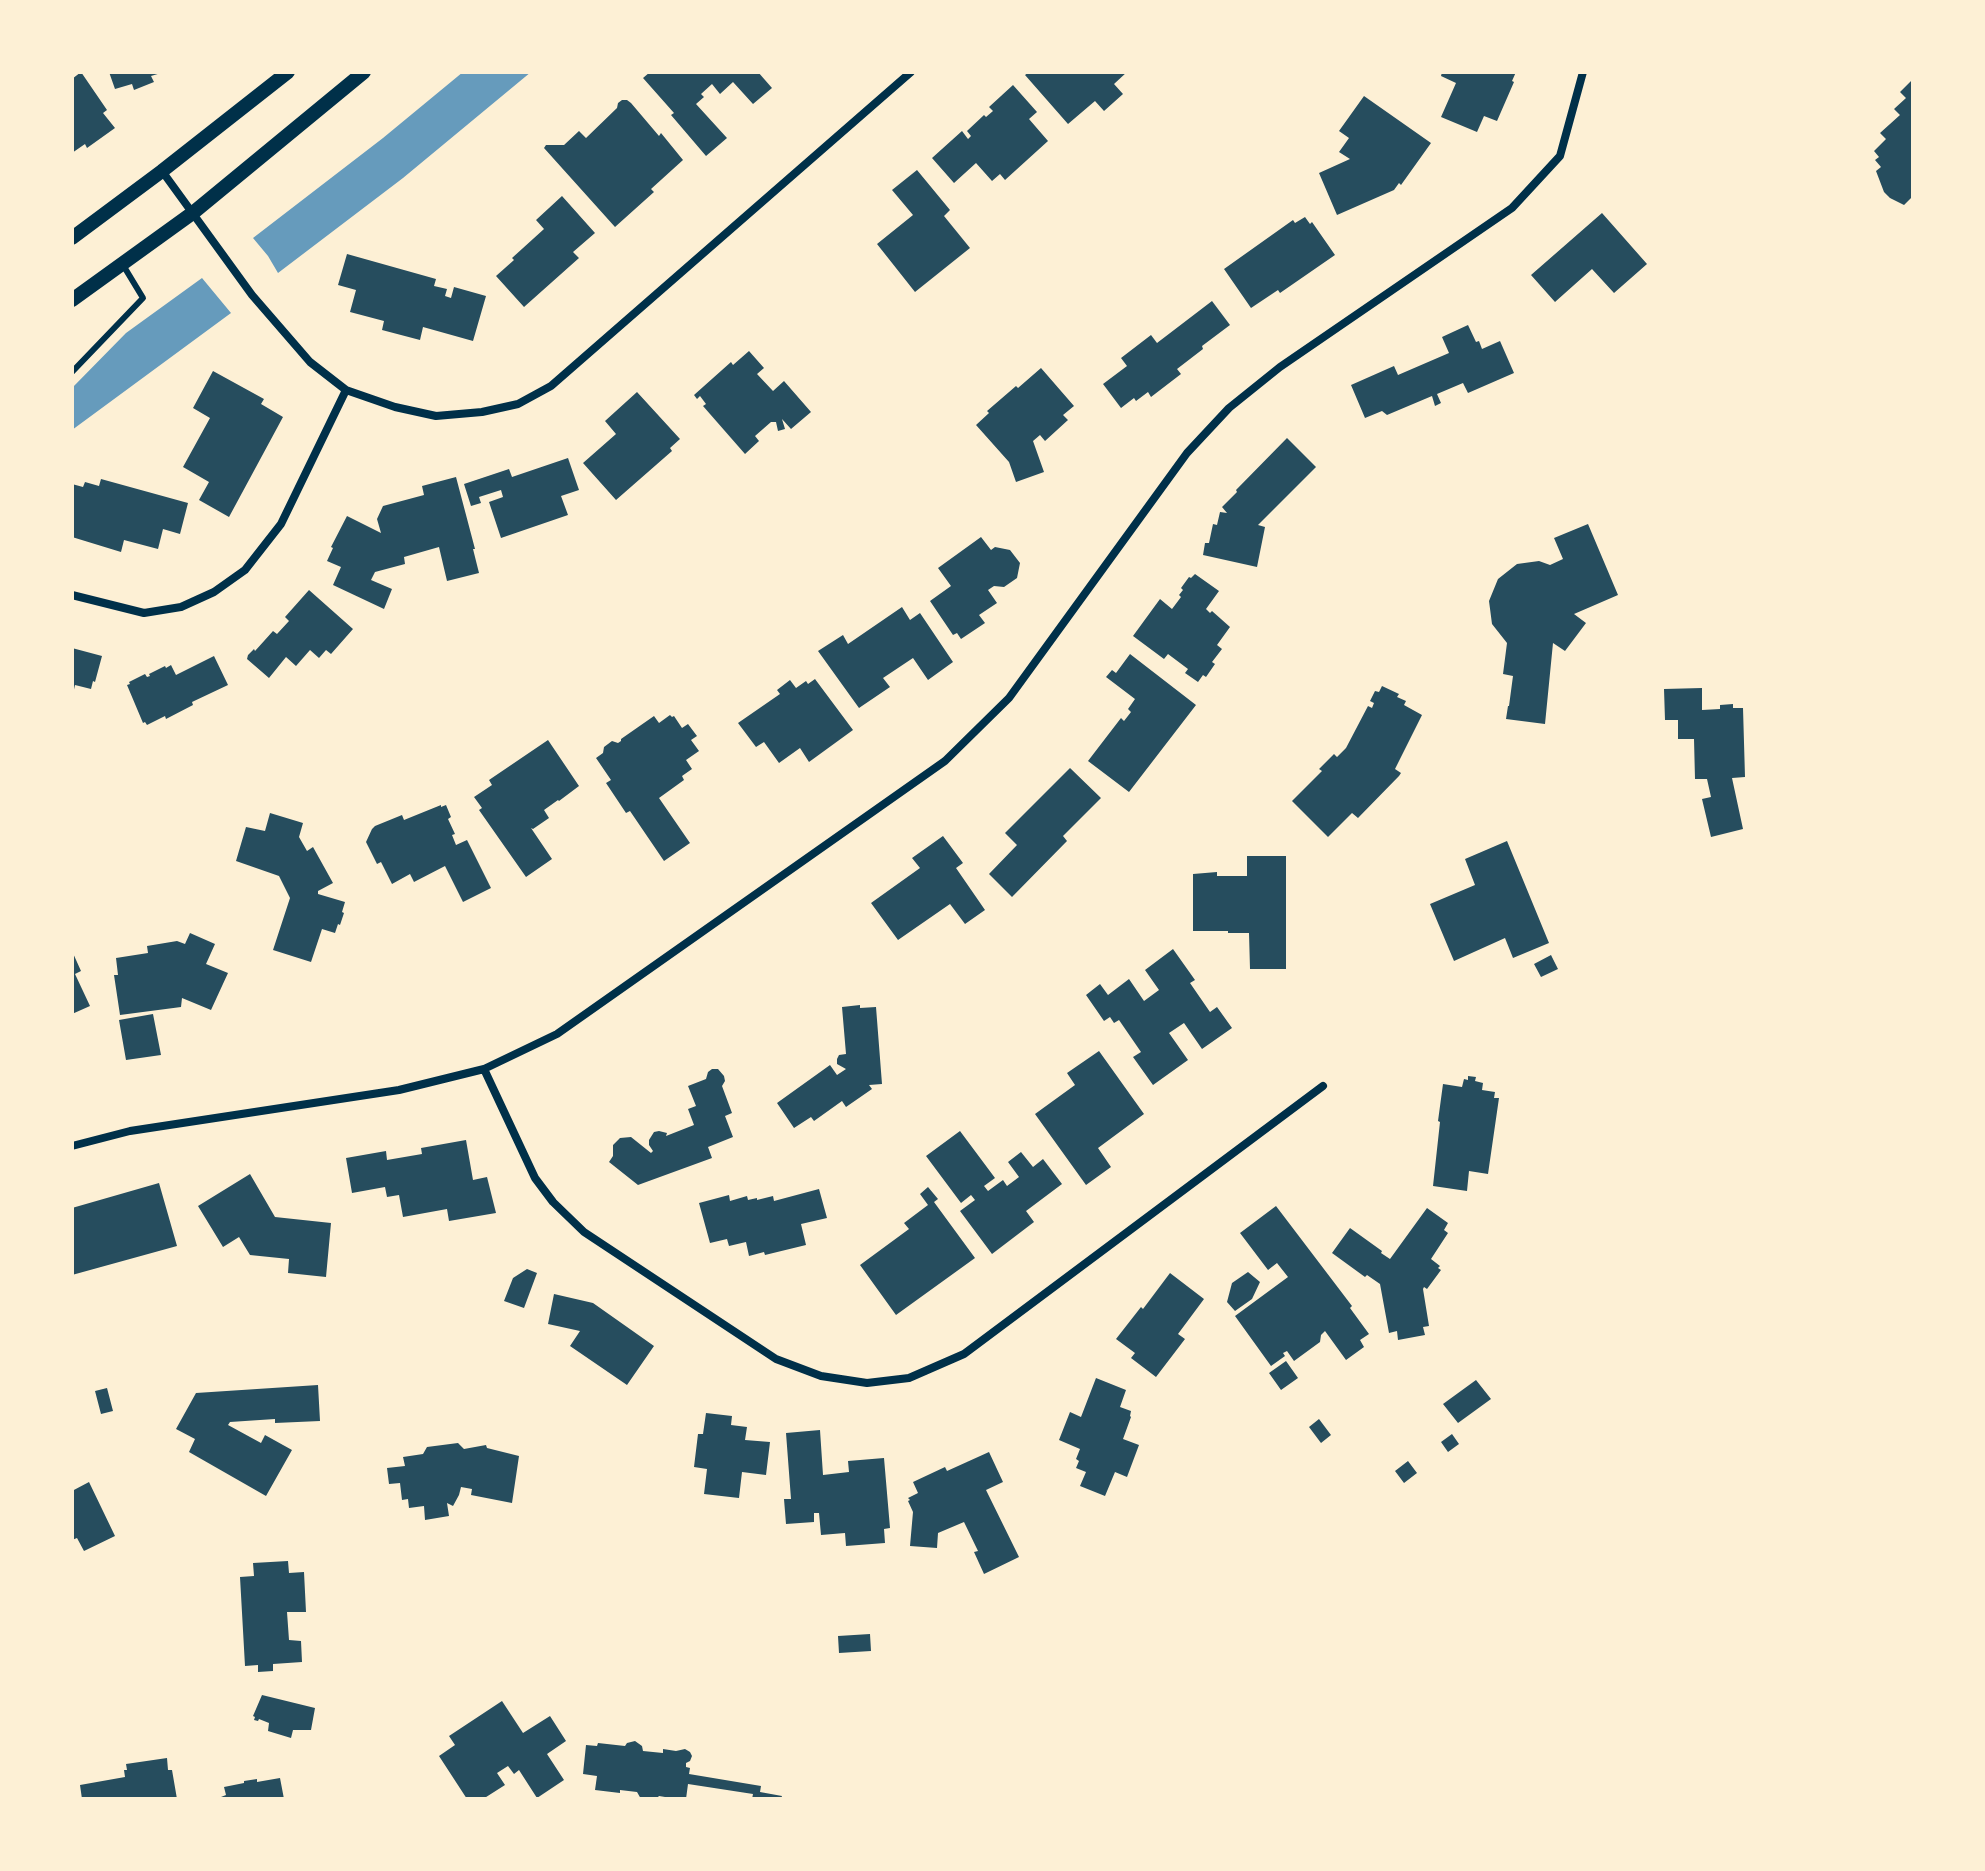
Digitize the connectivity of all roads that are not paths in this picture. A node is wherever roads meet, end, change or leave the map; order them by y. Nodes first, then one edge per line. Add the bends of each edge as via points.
1 (288, 72) edge
2 (364, 72) edge
3 (911, 72) edge
4 (1583, 72) edge
5 (162, 171) junction
6 (194, 212) junction
7 (72, 238) edge
8 (122, 264) junction
9 (72, 300) edge
10 (72, 372) edge
11 (346, 390) junction
12 (72, 595) edge
13 (484, 1069) junction
14 (1323, 1086) dead end
15 (72, 1146) edge

1 - 5 street
2 - 6 street
3 - 11 street via 551,386 518,404 436,416
4 - 13 street via 1560,156 1512,208 1280,367 1229,408 1187,453 1009,698 945,761 557,1034
5 - 6 street
5 - 7 street
6 - 8 street
6 - 11 street via 252,295 310,362
8 - 9 street
8 - 10 lane via 143,298
11 - 12 street via 281,524 245,570 181,607 144,613
13 - 14 street via 535,1178 584,1232 776,1359 821,1376 867,1383 909,1378 964,1354
13 - 15 street via 399,1090 130,1131

